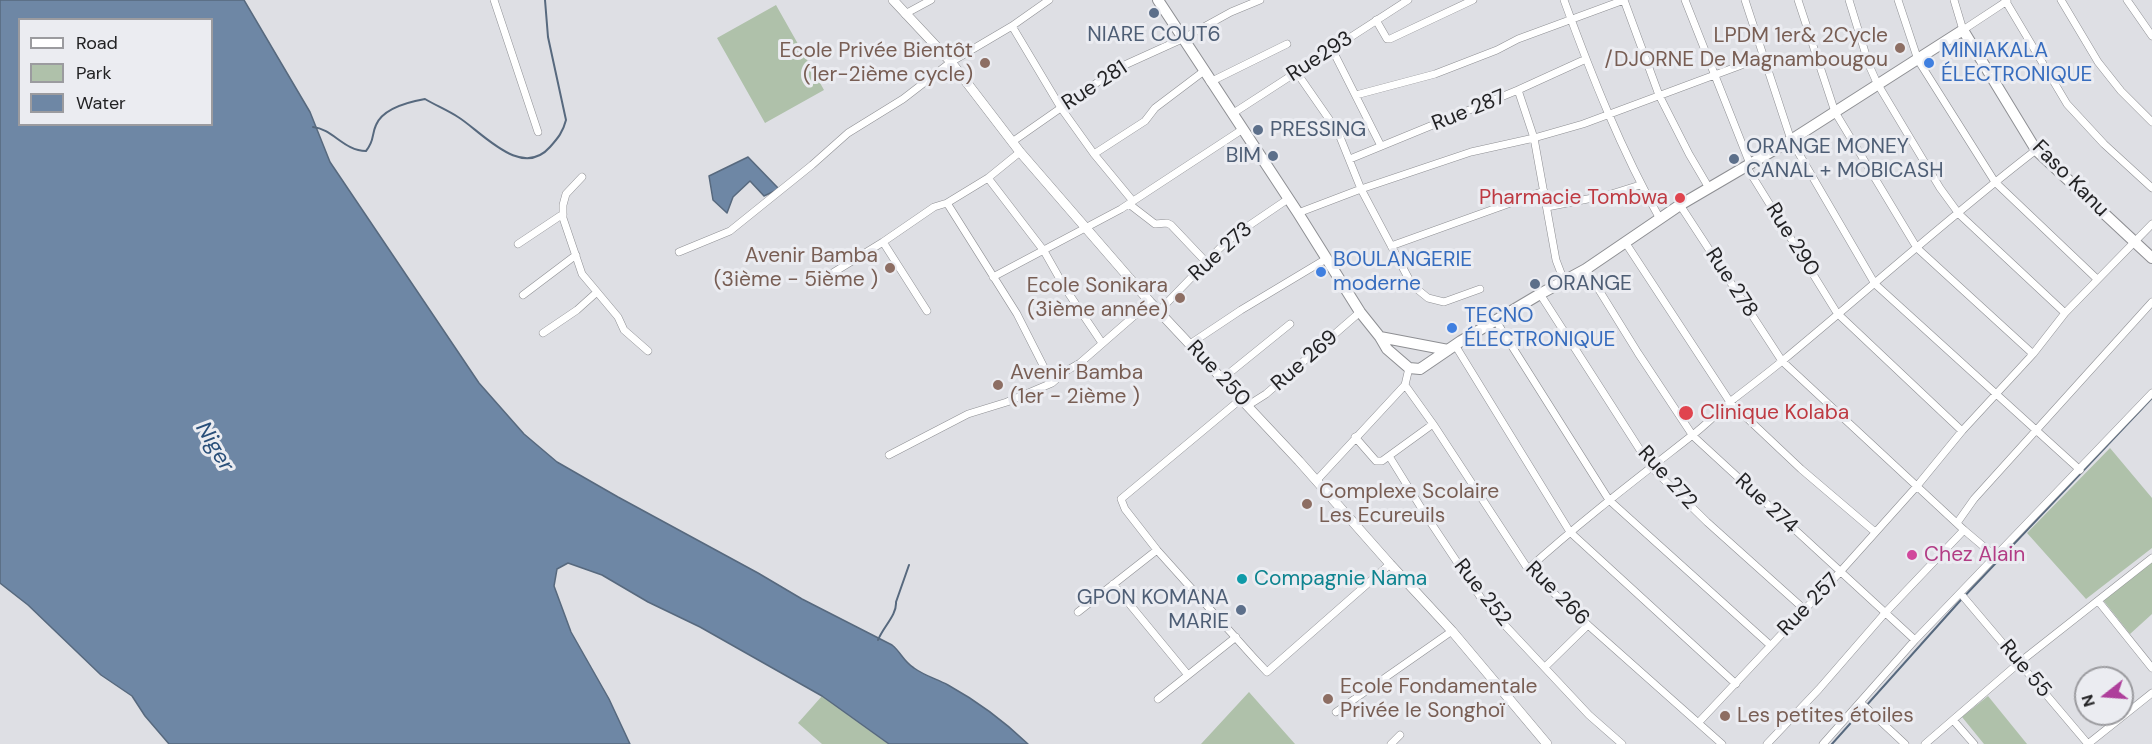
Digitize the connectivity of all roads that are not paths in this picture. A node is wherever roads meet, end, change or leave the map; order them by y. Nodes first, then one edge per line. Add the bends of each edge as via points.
1 (494, 0) edge
2 (893, 0) edge
3 (931, 0) edge
4 (1158, 0) edge
5 (1260, 0) edge
6 (1389, 0) edge
7 (1408, 0) edge
8 (1473, 0) edge
9 (1564, 0) edge
10 (1624, 0) edge
11 (1685, 0) edge
12 (1745, 0) edge
13 (1798, 0) edge
14 (1849, 0) edge
15 (1898, 0) edge
16 (1954, 0) edge
17 (2061, 0) edge
18 (2127, 0) edge
19 (1044, 1) edge
20 (2006, 1) edge
21 (1393, 10) junction
22 (905, 14) junction
23 (1376, 20) junction
24 (1572, 20) junction
25 (1012, 26) junction
26 (1963, 30) junction
27 (2152, 36) edge
28 (1182, 39) junction
29 (1287, 44) dead end
30 (1332, 49) junction
31 (1763, 57) junction
32 (1586, 59) junction
33 (1918, 60) junction
34 (951, 62) junction
35 (1297, 73) junction
36 (1714, 74) junction
37 (1207, 76) junction
38 (1877, 83) junction
39 (1518, 90) junction
40 (1356, 94) junction
41 (1659, 94) junction
42 (1061, 108) junction
43 (1835, 112) junction
44 (1232, 114) junction
45 (1610, 114) junction
46 (2152, 122) edge
47 (1243, 129) junction
48 (537, 132) dead end
49 (1534, 138) junction
50 (1791, 140) junction
51 (1012, 142) junction
52 (1381, 146) junction
53 (2036, 150) junction
54 (1020, 152) junction
55 (1094, 154) junction
56 (1350, 159) junction
57 (1748, 165) junction
58 (582, 177) dead end
59 (988, 178) junction
60 (1995, 182) junction
61 (1640, 184) junction
62 (1709, 188) junction
63 (2152, 188) edge
64 (1361, 189) junction
65 (1545, 191) junction
66 (1288, 199) junction
67 (1131, 202) junction
68 (946, 203) junction
69 (1680, 205) junction
70 (1547, 207) junction
71 (1299, 213) junction
72 (563, 214) junction
73 (1959, 214) junction
74 (1660, 219) junction
75 (2152, 224) edge
76 (1087, 228) junction
77 (883, 242) junction
78 (1624, 242) junction
79 (2135, 242) junction
80 (518, 244) dead end
81 (1391, 246) junction
82 (1917, 248) junction
83 (1044, 251) junction
84 (679, 252) dead end
85 (576, 255) junction
86 (2152, 258) edge
87 (1326, 260) junction
88 (1207, 263) junction
89 (1586, 269) junction
90 (831, 274) dead end
91 (993, 278) junction
92 (2097, 279) junction
93 (1564, 281) junction
94 (1875, 284) junction
95 (1480, 289) dead end
96 (597, 292) junction
97 (1540, 294) junction
98 (523, 295) dead end
99 (1150, 302) junction
100 (2152, 303) edge
101 (927, 311) dead end
102 (1159, 311) junction
103 (1360, 312) junction
104 (1837, 313) junction
105 (2065, 314) junction
106 (1496, 321) junction
107 (1290, 324) dead end
108 (543, 333) dead end
109 (1376, 333) junction
110 (1102, 343) junction
111 (1190, 344) junction
112 (1451, 348) junction
113 (648, 351) dead end
114 (2033, 354) junction
115 (1782, 361) junction
116 (1409, 368) junction
117 (1222, 379) junction
118 (1052, 383) junction
119 (1405, 385) junction
120 (2152, 393) edge
121 (1995, 394) junction
122 (1244, 402) junction
123 (1730, 402) junction
124 (1433, 424) junction
125 (1962, 431) junction
126 (2036, 432) junction
127 (1693, 436) junction
128 (1355, 437) junction
129 (889, 454) dead end
130 (1389, 456) junction
131 (1651, 467) junction
132 (2080, 470) junction
133 (1316, 481) junction
134 (1917, 486) junction
135 (1609, 500) junction
136 (1957, 523) junction
137 (1964, 530) junction
138 (1570, 532) junction
139 (1875, 532) junction
140 (1156, 550) junction
141 (1996, 557) junction
142 (2152, 558) edge
143 (1390, 564) junction
144 (1528, 569) junction
145 (1840, 572) junction
146 (1113, 584) junction
147 (1961, 594) junction
148 (2099, 602) junction
149 (1804, 609) junction
150 (1078, 612) dead end
151 (1885, 613) junction
152 (1588, 626) junction
153 (1452, 631) junction
154 (1236, 637) junction
155 (1915, 640) junction
156 (1770, 645) junction
157 (2020, 662) junction
158 (1545, 667) junction
159 (2152, 668) edge
160 (1188, 675) junction
161 (1736, 684) junction
162 (2152, 693) edge
163 (1158, 699) dead end
164 (1861, 703) junction
165 (1336, 712) dead end
166 (1953, 720) junction
167 (1699, 722) junction
168 (1400, 735) dead end
169 (1391, 744) edge
170 (1547, 744) edge
171 (1622, 744) edge
172 (1722, 744) edge
173 (1767, 744) edge
174 (1823, 744) edge
175 (1905, 744) edge
176 (1925, 744) edge
177 (1974, 744) edge
178 (2088, 744) edge

1 - 48 street
2 - 22 street, Rue 250
3 - 22 street
4 - 28 main road
5 - 28 street, Rue 281
6 - 21 street
7 - 21 street, Rue293
8 - 23 street via 1390,39
9 - 24 street
10 - 24 street
10 - 41 street
11 - 36 street, Rue 290
12 - 31 street
13 - 43 street
14 - 38 street
15 - 33 street
16 - 26 street
17 - 46 street via 2098,62
18 - 27 street
19 - 25 street
20 - 26 street
20 - 63 street via 2067,104
21 - 23 street, Rue293
22 - 34 street, Rue 250
23 - 30 street, Rue293
24 - 32 street
24 - 40 street via 1435,74
25 - 34 street
25 - 42 street
26 - 33 main road
26 - 53 main road, Faso Kanu
28 - 37 main road
28 - 42 street, Rue 281 via 1118,69
29 - 37 street
30 - 35 street, Rue293
30 - 40 street
31 - 36 street
31 - 50 street
32 - 39 street, Rue 287
32 - 45 street
33 - 38 main road
33 - 60 street
34 - 51 street, Rue 250
34 - 84 street via 903,99 848,133 730,231
35 - 44 street, Rue293
35 - 56 street via 1338,132
36 - 41 street
36 - 57 street, Rue 290
37 - 44 main road
37 - 55 street via 1155,108 1145,121
38 - 43 main road
38 - 73 street
39 - 49 street
39 - 52 street, Rue 287
40 - 52 street
41 - 45 street
41 - 62 street
42 - 51 street, Rue 281
42 - 55 street
43 - 50 main road
43 - 82 street
44 - 47 main road
45 - 49 street
45 - 61 street
47 - 66 main road
47 - 67 street
49 - 64 street via 1471,152
49 - 65 street
50 - 57 main road
50 - 94 street
51 - 54 street, Rue 250
52 - 56 street, Rue 287
53 - 60 street
53 - 79 main road, Faso Kanu
54 - 59 street
54 - 76 street, Rue 250
55 - 67 street
56 - 64 street
57 - 62 main road
57 - 104 street, Rue 290
58 - 72 street via 566,194
59 - 68 street
59 - 83 street
60 - 73 street
60 - 92 street
61 - 70 street
61 - 74 street
62 - 69 main road
64 - 71 street
64 - 81 street
65 - 70 street
65 - 81 street
66 - 71 main road
66 - 88 street, Rue 273 via 1234,235
67 - 76 street
67 - 88 street via 1155,224 1171,225
68 - 77 street
68 - 91 street
69 - 74 main road
69 - 115 street, Rue 278
70 - 93 street via 1556,260
71 - 87 main road
72 - 80 street
72 - 85 street
73 - 82 street
73 - 105 street
74 - 78 main road
75 - 79 street, Rue 257
76 - 83 street
76 - 99 street, Rue 250
77 - 90 street
77 - 101 street
78 - 89 main road
78 - 123 street
79 - 86 main road, Faso Kanu
79 - 92 street, Rue 257
81 - 95 street via 1412,285 1428,298 1444,302
82 - 94 street
82 - 114 street
83 - 91 street
83 - 110 street
85 - 96 street via 586,281
85 - 98 street
87 - 103 main road
87 - 111 street
88 - 102 street, Rue 273
89 - 93 main road
89 - 127 street, Rue 274
91 - 118 street via 1017,314
92 - 105 street, Rue 257
93 - 97 main road
94 - 104 street
94 - 121 street
96 - 108 street
96 - 113 street via 624,330
97 - 106 main road
97 - 131 street, Rue 272
99 - 102 street, Rue 250
99 - 110 street
100 - 126 street
102 - 111 street, Rue 250
103 - 109 main road
103 - 122 street, Rue 269 via 1266,394
104 - 115 street
104 - 125 street, Rue 290
105 - 114 street, Rue 257
106 - 112 main road
106 - 135 street
107 - 117 street
109 - 112 main road
109 - 116 main road
110 - 118 street
111 - 117 street, Rue 250
112 - 116 main road via 1420,369
112 - 138 street
114 - 121 street, Rue 257
115 - 123 street
115 - 134 street, Rue 278
116 - 119 street
117 - 122 street, Rue 250
118 - 129 street via 968,414
119 - 124 street, Rue 266
119 - 128 street
120 - 132 street
121 - 125 street, Rue 257
121 - 126 street
122 - 133 street, Rue 250
122 - 140 street, Rue 269 via 1121,499
123 - 127 street
123 - 139 street
124 - 130 street
124 - 144 street, Rue 266
125 - 134 street, Rue 257
126 - 132 street
126 - 136 street
127 - 131 street
127 - 145 street, Rue 274
128 - 130 street via 1376,461
128 - 133 street
130 - 158 street, Rue 252 via 1485,604
131 - 135 street
131 - 149 street, Rue 272
132 - 141 street
133 - 143 street, Rue 250
134 - 136 street, Rue 278
134 - 139 street, Rue 257
135 - 138 street
135 - 156 street
136 - 137 street, Rue 278
137 - 141 street, Rue 278
137 - 151 street
138 - 144 street
138 - 161 street
139 - 145 street, Rue 257
140 - 146 street
140 - 154 street
141 - 147 street
142 - 148 street
143 - 153 street, Rue 250
143 - 154 street via 1267,672
144 - 152 street, Rue 266
145 - 149 street, Rue 257
145 - 151 street, Rue 274
146 - 150 street
146 - 160 street
147 - 155 street
147 - 157 street, Rue 55
148 - 157 street
148 - 159 street
149 - 156 street, Rue 257
151 - 155 street, Rue 274
151 - 173 street
152 - 158 street
152 - 167 street, Rue 266
153 - 165 street
153 - 170 street, Rue 250
154 - 160 street
155 - 164 street
156 - 161 street, Rue 257
157 - 166 street
157 - 178 street, Rue 55
158 - 171 street, Rue 252
160 - 163 street
161 - 167 street, Rue 257
162 - 178 street
164 - 174 street
164 - 175 street
166 - 176 street
166 - 177 street
167 - 172 street, Rue 266
168 - 169 street

